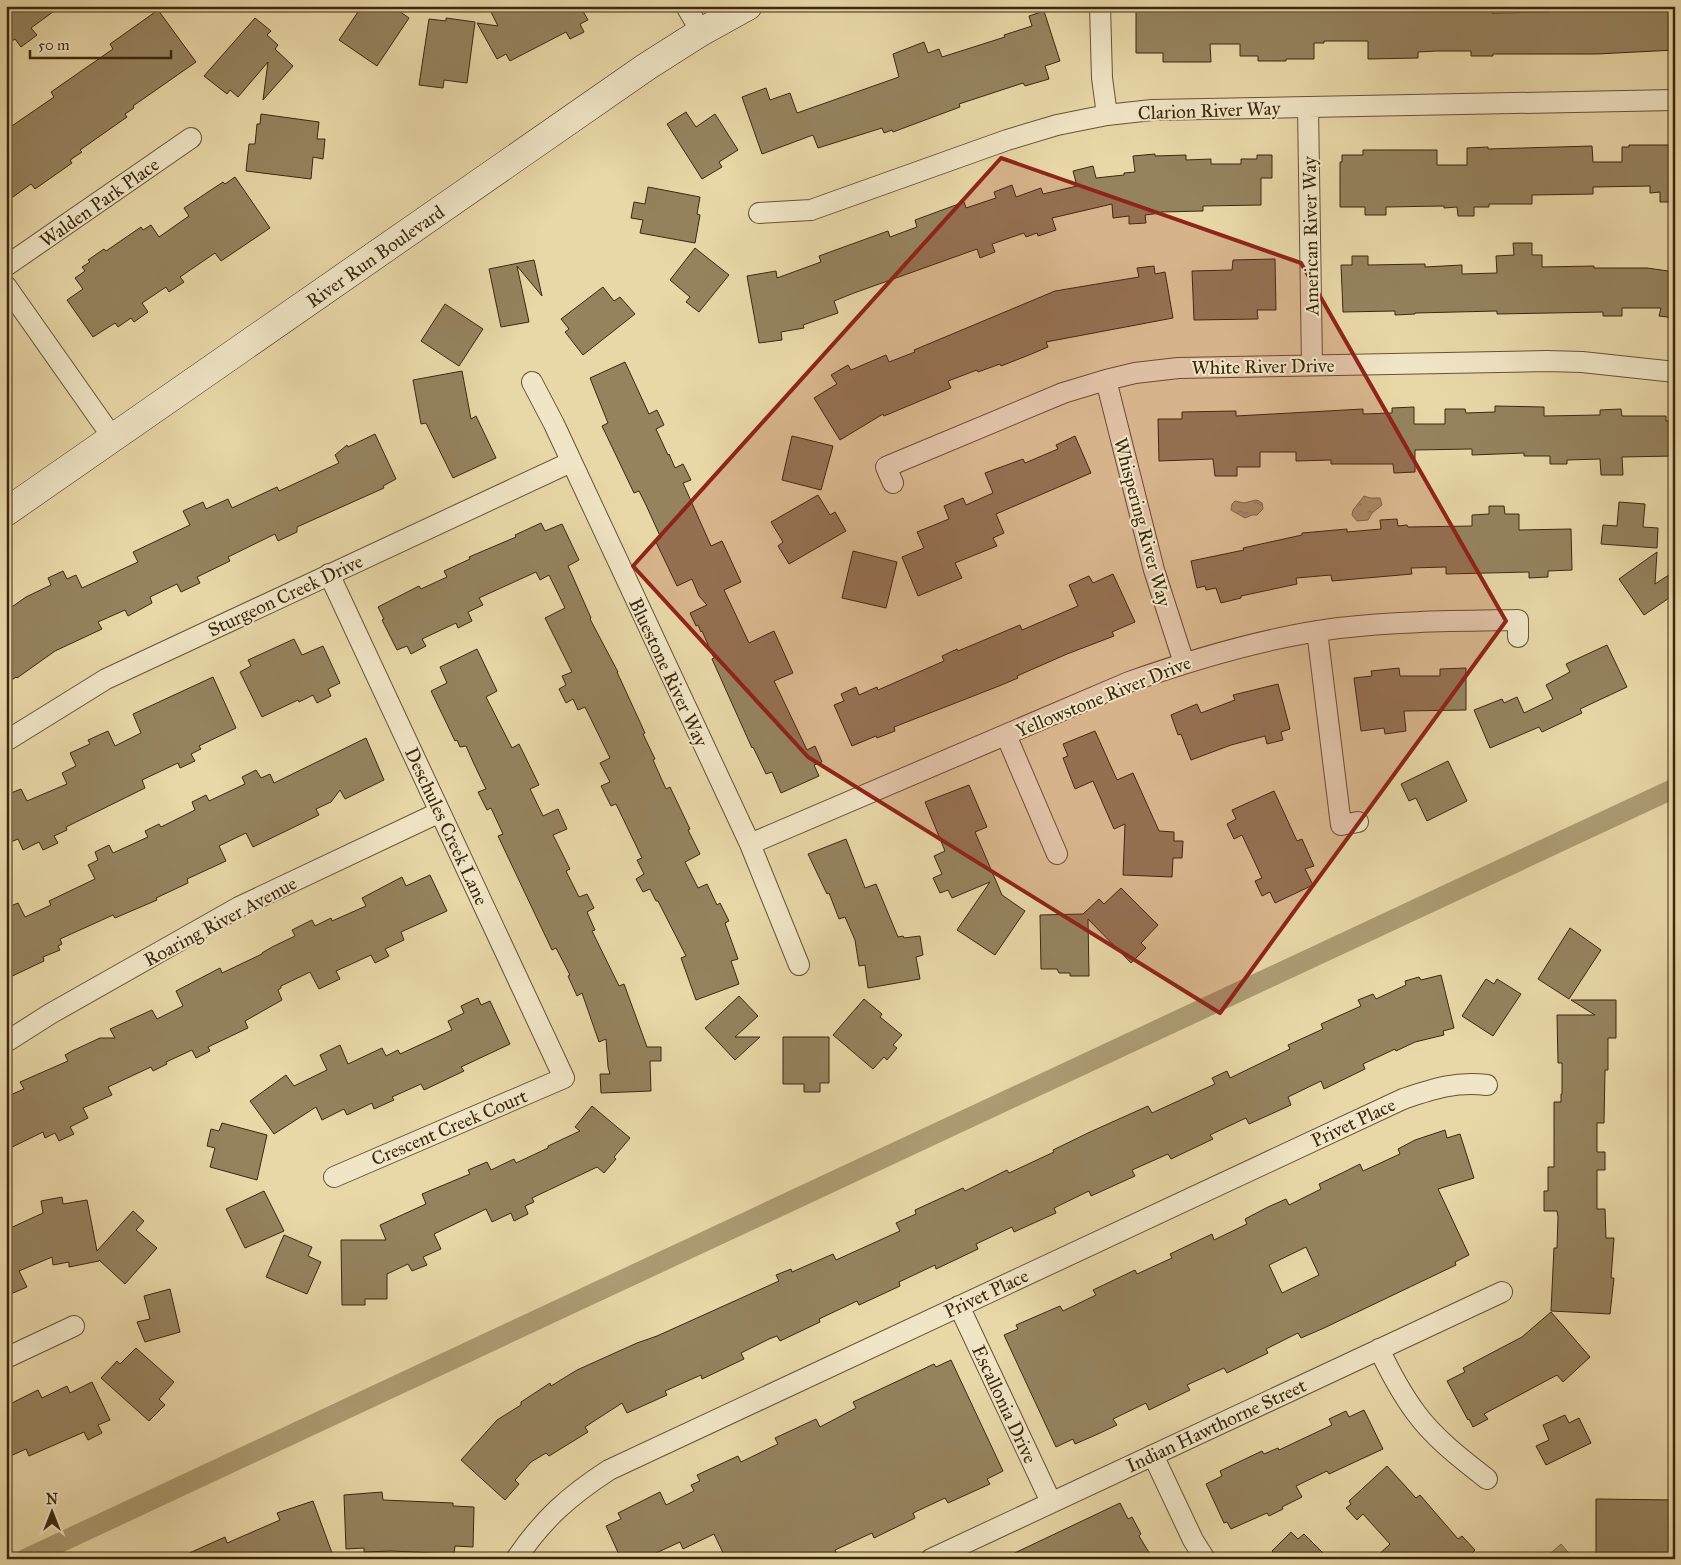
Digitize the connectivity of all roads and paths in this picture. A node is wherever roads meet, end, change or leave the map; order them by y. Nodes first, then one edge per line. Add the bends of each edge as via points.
1 (686, 6) edge
2 (748, 6) edge
3 (1100, 6) edge
4 (701, 32) junction
5 (1675, 100) edge
6 (1308, 107) junction
7 (1106, 115) junction
8 (192, 138) dead end
9 (759, 212) dead end
10 (6, 266) edge
11 (6, 286) edge
12 (1312, 365) junction
13 (1675, 372) edge
14 (1106, 380) junction
15 (532, 382) dead end
16 (113, 438) junction
17 (571, 462) junction
18 (893, 483) dead end
19 (6, 512) edge
20 (329, 574) junction
21 (1317, 631) junction
22 (1518, 637) dead end
23 (1184, 663) junction
24 (1006, 735) junction
25 (6, 741) edge
26 (440, 812) junction
27 (1358, 822) dead end
28 (750, 844) junction
29 (1057, 854) dead end
30 (799, 965) dead end
31 (6, 1042) edge
32 (564, 1078) joint
33 (1487, 1085) dead end
34 (334, 1177) dead end
35 (1502, 1292) dead end
36 (959, 1306) junction
37 (74, 1326) dead end
38 (1379, 1350) junction
39 (6, 1358) edge
40 (1152, 1455) junction
41 (1487, 1479) dead end
42 (1051, 1502) junction
43 (958, 1553) edge
44 (516, 1559) edge
45 (931, 1559) edge
46 (1205, 1559) edge

1 - 4 street
2 - 4 street, River Run Boulevard
3 - 7 street
4 - 16 street, River Run Boulevard
5 - 6 street, Clarion River Way
6 - 7 street, Clarion River Way via 1152,110
6 - 12 street, American River Way
7 - 9 street, Clarion River Way via 1007,140 811,210
8 - 10 street, Walden Park Place
11 - 16 street
12 - 13 street, White River Drive via 1547,361
12 - 14 street, White River Drive via 1178,368
14 - 18 street, White River Drive via 1063,393 886,468
14 - 23 street, Whispering River Way via 1154,570
15 - 17 street, Bluestone River Way
16 - 19 street, River Run Boulevard
17 - 20 street, Sturgeon Creek Drive
17 - 28 street, Bluestone River Way
20 - 25 street, Sturgeon Creek Drive via 106,679
20 - 26 street, Deschules Creek Lane
21 - 22 street, Yellowstone River Drive via 1400,622 1518,620
21 - 23 street, Yellowstone River Drive via 1259,642
21 - 27 street via 1341,825
23 - 24 street, Yellowstone River Drive via 1129,682
24 - 28 street, Yellowstone River Drive
24 - 29 street
26 - 31 street, Roaring River Avenue via 240,907
26 - 32 street, Deschules Creek Lane
28 - 30 street, Bluestone River Way
32 - 34 street, Crescent Creek Court
33 - 36 street, Privet Place via 1468,1083 1403,1099
35 - 38 street, Indian Hawthorne Street
36 - 42 street, Escallonia Drive
36 - 44 street, Privet Place via 609,1470 555,1510
37 - 39 street
38 - 40 street, Indian Hawthorne Street
38 - 41 street via 1417,1415 1440,1440
40 - 42 street, Indian Hawthorne Street
40 - 46 street
42 - 43 street, Indian Hawthorne Street
43 - 45 street, Indian Hawthorne Street

